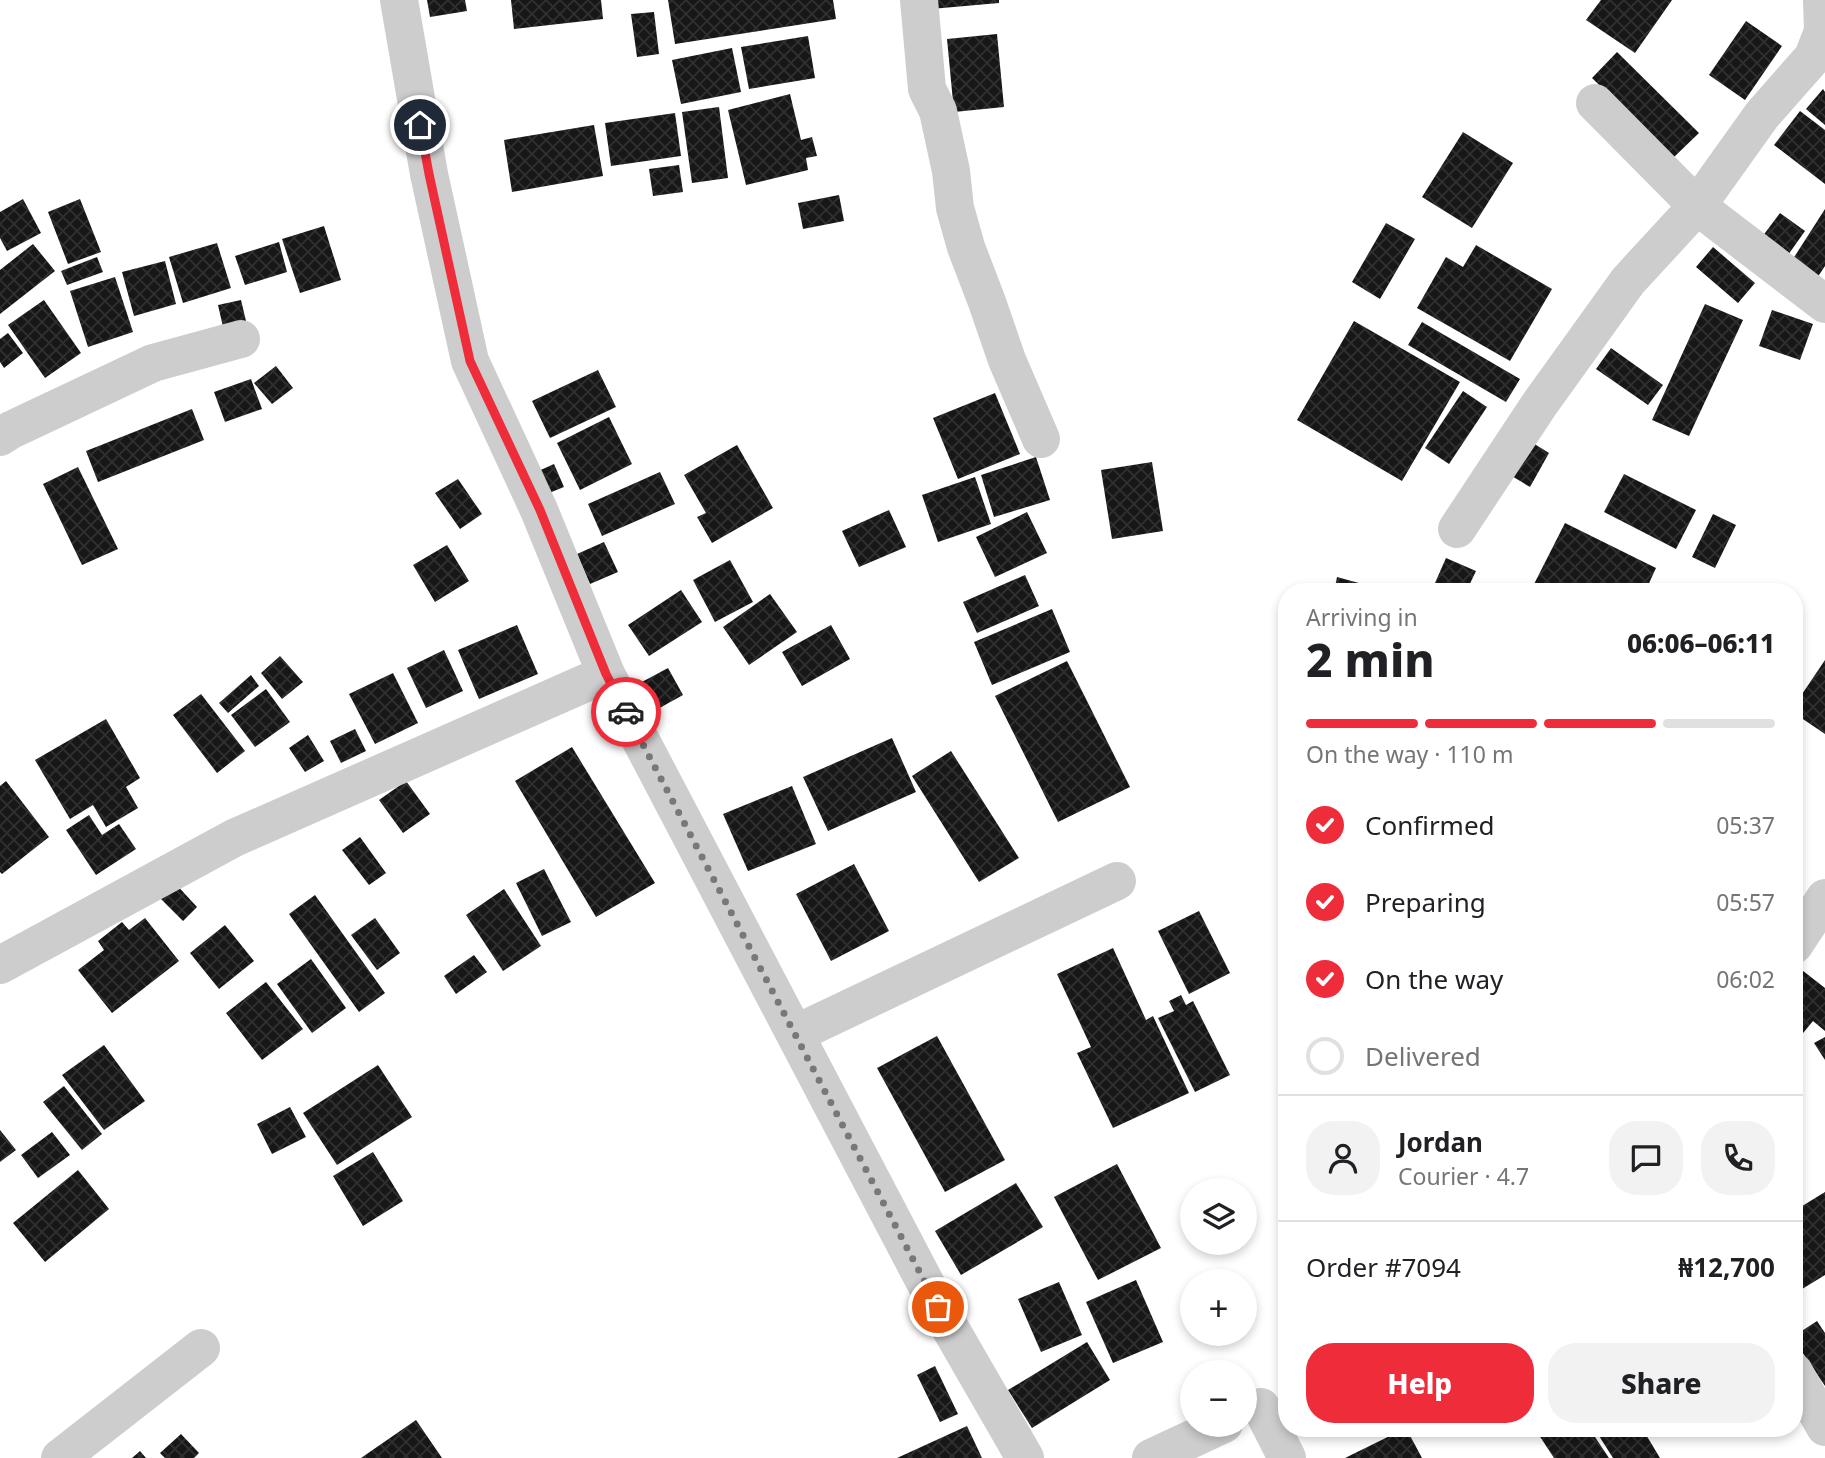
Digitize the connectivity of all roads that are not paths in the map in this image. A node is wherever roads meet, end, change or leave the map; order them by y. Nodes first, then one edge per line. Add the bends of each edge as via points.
1 (399, 0) edge
2 (919, 0) edge
3 (1822, 0) edge
4 (1595, 103) dead end
5 (1697, 206) junction
6 (1825, 304) edge
7 (242, 339) dead end
8 (0, 437) edge
9 (1041, 439) dead end
10 (1457, 529) dead end
11 (606, 674) junction
12 (1117, 881) dead end
13 (1825, 898) edge
14 (1825, 926) edge
15 (1803, 931) edge
16 (1803, 952) edge
17 (0, 965) edge
18 (795, 1034) junction
19 (201, 1348) dead end
20 (1803, 1388) edge
21 (1264, 1407) edge
22 (1825, 1427) edge
23 (1196, 1437) edge
24 (60, 1458) edge
25 (1025, 1458) edge
26 (1152, 1458) edge
27 (1287, 1458) edge

1 - 11 street via 429,174 470,361 540,510
2 - 9 street via 927,89 938,111 955,208 1007,360
3 - 5 street via 1822,31 1813,57 1762,116
4 - 5 street
5 - 6 street
5 - 10 street via 1628,281
7 - 8 street via 153,363
11 - 17 street via 234,838
11 - 18 street
12 - 18 street
13 - 15 street
14 - 16 street
18 - 25 street via 938,1307
19 - 24 street
20 - 22 street
21 - 27 street
23 - 26 street

